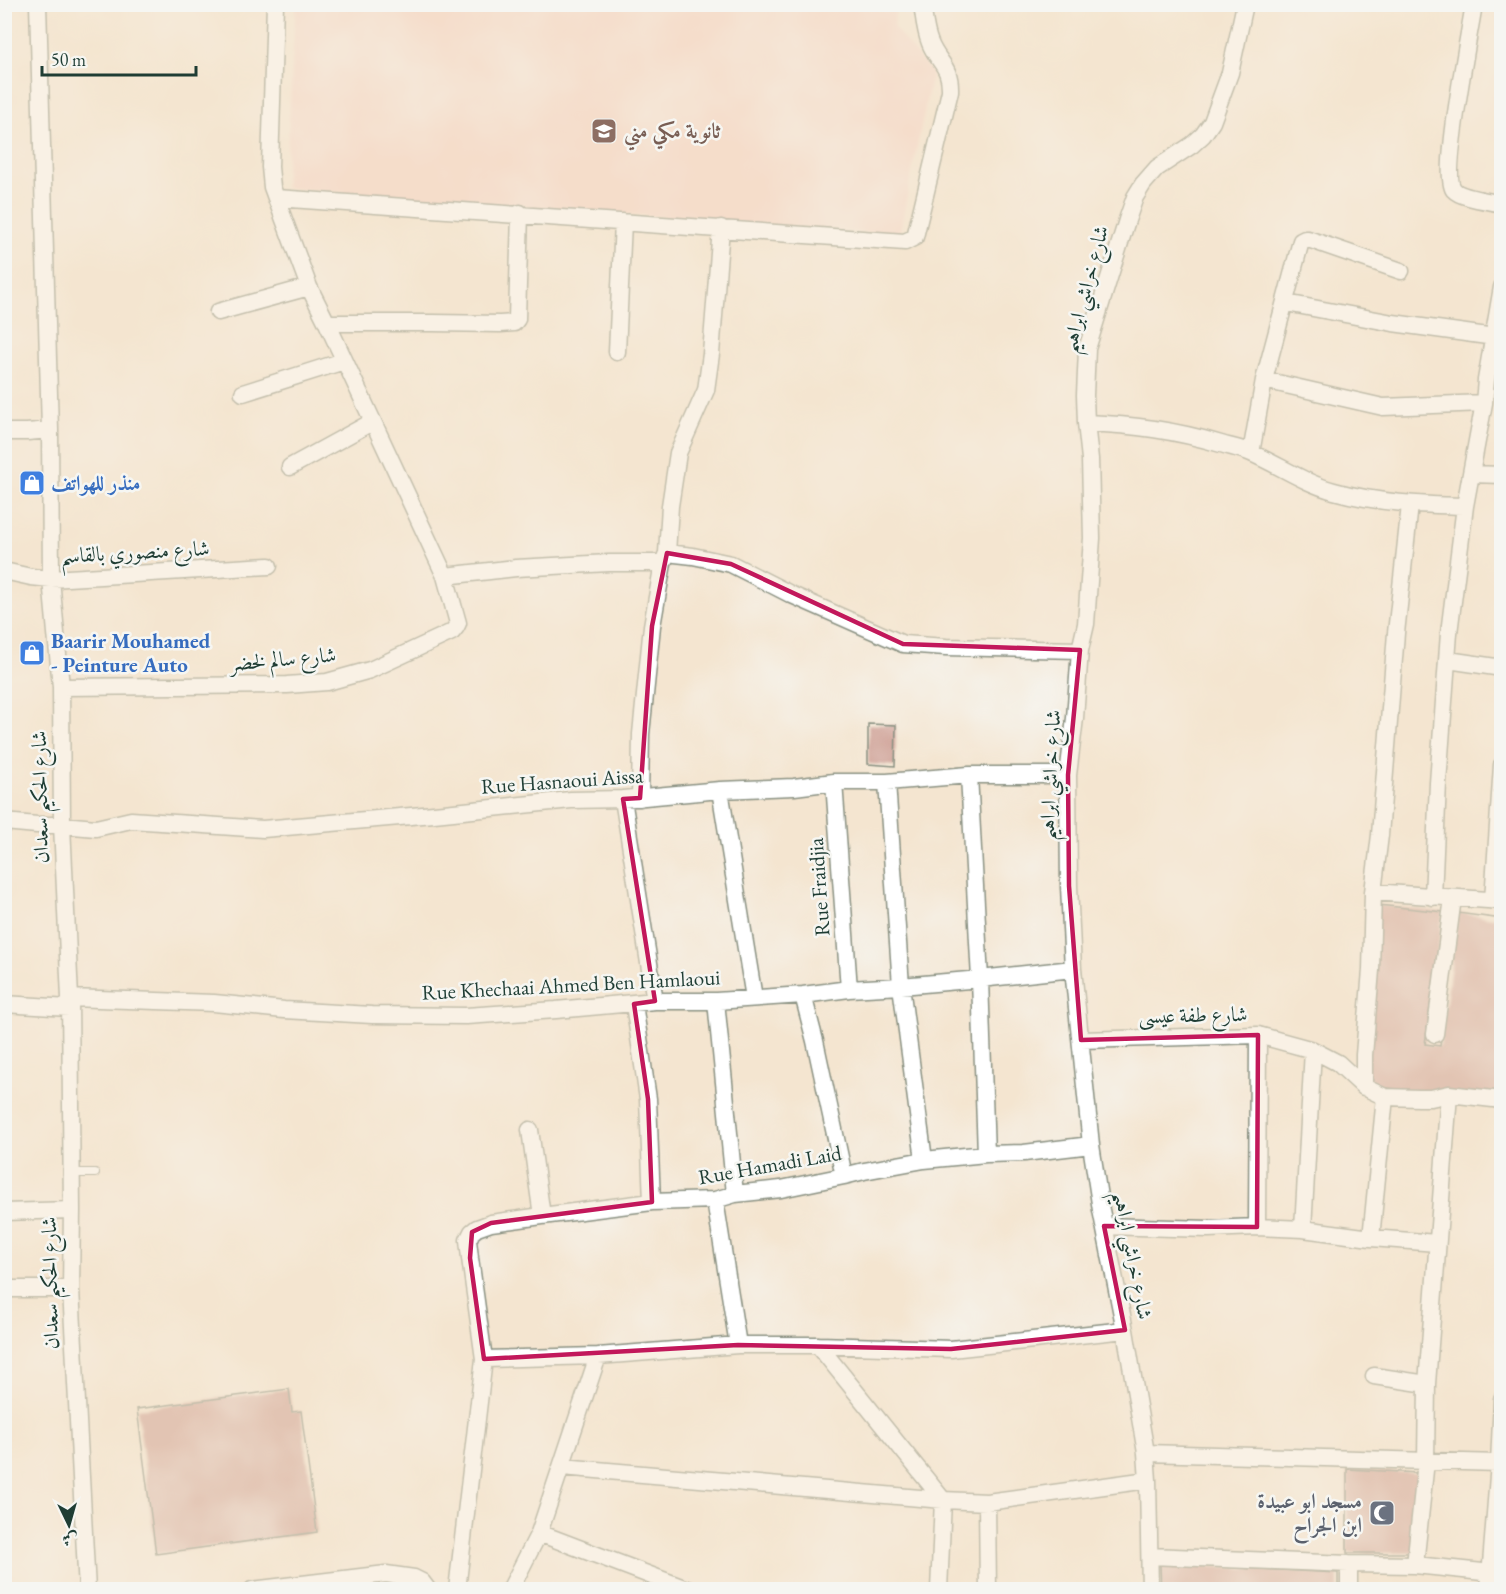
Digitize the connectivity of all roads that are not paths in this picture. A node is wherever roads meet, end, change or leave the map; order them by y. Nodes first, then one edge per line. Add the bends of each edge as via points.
1 (38, 4) edge
2 (275, 4) edge
3 (922, 4) edge
4 (1245, 4) edge
5 (1474, 4) edge
6 (276, 198) junction
7 (1502, 204) edge
8 (520, 213) junction
9 (623, 222) junction
10 (721, 228) junction
11 (1401, 271) dead end
12 (309, 287) junction
13 (1502, 287) edge
14 (1286, 303) junction
15 (218, 312) dead end
16 (327, 323) junction
17 (1498, 338) edge
18 (617, 352) dead end
19 (344, 362) junction
20 (1264, 380) junction
21 (243, 393) dead end
22 (1484, 403) junction
23 (372, 422) junction
24 (1086, 423) junction
25 (50, 430) junction
26 (4, 432) edge
27 (1251, 453) junction
28 (290, 467) dead end
29 (1471, 474) junction
30 (1502, 474) edge
31 (1410, 505) junction
32 (1465, 506) junction
33 (665, 559) junction
34 (269, 566) dead end
35 (4, 571) edge
36 (445, 576) junction
37 (51, 579) junction
38 (1080, 650) junction
39 (1448, 660) junction
40 (1502, 668) edge
41 (61, 687) junction
42 (1502, 765) edge
43 (969, 775) junction
44 (1068, 775) junction
45 (834, 782) junction
46 (887, 782) junction
47 (720, 790) junction
48 (631, 799) junction
49 (4, 822) edge
50 (62, 825) junction
51 (1373, 892) junction
52 (1433, 897) junction
53 (1453, 898) junction
54 (1497, 900) edge
55 (1073, 969) junction
56 (980, 980) junction
57 (901, 986) junction
58 (849, 989) junction
59 (803, 995) junction
60 (754, 998) junction
61 (655, 1001) junction
62 (716, 1001) junction
63 (70, 1003) junction
64 (4, 1004) edge
65 (634, 1004) junction
66 (1435, 1034) dead end
67 (1258, 1035) junction
68 (1081, 1040) junction
69 (1313, 1050) junction
70 (1364, 1087) junction
71 (1449, 1094) junction
72 (1385, 1097) junction
73 (1502, 1100) edge
74 (530, 1130) dead end
75 (1091, 1145) junction
76 (986, 1154) junction
77 (924, 1160) junction
78 (71, 1173) junction
79 (95, 1173) dead end
80 (844, 1176) junction
81 (735, 1194) junction
82 (715, 1200) junction
83 (652, 1202) junction
84 (72, 1210) junction
85 (4, 1212) edge
86 (542, 1216) junction
87 (1104, 1226) junction
88 (1257, 1227) junction
89 (1303, 1229) junction
90 (1371, 1238) junction
91 (1437, 1243) junction
92 (4, 1289) edge
93 (71, 1289) junction
94 (1125, 1330) junction
95 (818, 1345) junction
96 (738, 1346) junction
97 (598, 1356) junction
98 (484, 1359) junction
99 (1374, 1376) dead end
100 (1427, 1384) junction
101 (1502, 1399) edge
102 (1146, 1453) junction
103 (1426, 1461) junction
104 (1499, 1463) junction
105 (562, 1467) junction
106 (1148, 1480) junction
107 (942, 1500) junction
108 (987, 1502) junction
109 (539, 1533) junction
110 (1150, 1556) junction
111 (1349, 1564) junction
112 (1415, 1565) junction
113 (1494, 1579) edge
114 (303, 1586) edge
115 (87, 1590) edge
116 (252, 1590) edge
117 (428, 1590) edge
118 (456, 1590) edge
119 (510, 1590) edge
120 (689, 1590) edge
121 (939, 1590) edge
122 (987, 1590) edge
123 (1150, 1590) edge
124 (1349, 1590) edge

1 - 25 street, شارع الحكيم سعدان
2 - 6 street via 270,167
3 - 10 street via 931,44 947,69 950,91 915,237 904,242
4 - 24 street, شارع خراشي ابراهيم via 1230,74 1212,122 1192,145 1157,168 1135,197 1087,350
5 - 7 street via 1457,108 1450,185 1462,195
6 - 8 street
6 - 12 street
8 - 9 street
8 - 16 street via 514,322
9 - 10 street
9 - 18 street
10 - 33 street via 706,390 678,453
11 - 14 street via 1305,239 1301,241
12 - 15 street
12 - 16 street
13 - 17 street
14 - 17 street via 1392,324
14 - 20 street
16 - 19 street
17 - 22 street
19 - 21 street
19 - 23 street
20 - 22 street via 1383,406
20 - 27 street
22 - 29 street
23 - 28 street
23 - 36 street
24 - 27 street via 1150,427
24 - 38 street, شارع خراشي ابراهيم via 1092,538 1086,624
25 - 26 street
25 - 37 street, شارع الحكيم سعدان
27 - 31 street via 1332,491
29 - 30 street
29 - 32 street
31 - 32 street
31 - 51 street
32 - 39 street
33 - 36 street
33 - 38 street via 693,556 731,564 903,644
33 - 48 street via 652,626
34 - 37 street, شارع منصوري بالقاسم
35 - 37 street, شارع منصوري بالقاسم
36 - 41 street, شارع سالم لخضر via 458,622 456,627 370,670 327,682 287,685
37 - 41 street, شارع الحكيم سعدان
38 - 44 street, شارع خراشي ابراهيم
39 - 40 street
39 - 52 street
41 - 50 street, شارع الحكيم سعدان
42 - 54 street
43 - 44 street, Rue Hasnaoui Aissa
43 - 46 street, Rue Hasnaoui Aissa
43 - 56 street
44 - 55 street, شارع خراشي ابراهيم
45 - 46 street, Rue Hasnaoui Aissa via 862,777
45 - 47 street, Rue Hasnaoui Aissa
45 - 58 street, Rue Fraidjia
46 - 57 street
47 - 48 street, Rue Hasnaoui Aissa
47 - 60 street
48 - 50 street, Rue Hasnaoui Aissa via 571,800 263,829 131,820 96,828
48 - 61 street
49 - 50 street, Rue Hasnaoui Aissa
50 - 63 street, شارع الحكيم سعدان
51 - 52 street
51 - 70 street
52 - 53 street
53 - 54 street
53 - 66 street
55 - 56 street, Rue Khechaai Ahmed Ben Hamlaoui
55 - 68 street, شارع خراشي ابراهيم
56 - 57 street, Rue Khechaai Ahmed Ben Hamlaoui
56 - 76 street
57 - 58 street, Rue Khechaai Ahmed Ben Hamlaoui
57 - 77 street
58 - 59 street, Rue Khechaai Ahmed Ben Hamlaoui
59 - 60 street, Rue Khechaai Ahmed Ben Hamlaoui
59 - 80 street
60 - 62 street, Rue Khechaai Ahmed Ben Hamlaoui
61 - 62 street, Rue Khechaai Ahmed Ben Hamlaoui
61 - 65 street, Rue Khechaai Ahmed Ben Hamlaoui
62 - 81 street
63 - 64 street, Rue Khechaai Ahmed Ben Hamlaoui
63 - 65 street, Rue Khechaai Ahmed Ben Hamlaoui via 214,1003 284,1010 466,1016
63 - 78 street, شارع الحكيم سعدان
65 - 83 street via 648,1099
67 - 68 street, شارع طفة عيسى
67 - 69 street, شارع طفة عيسى
67 - 88 street
68 - 75 street, شارع خراشي ابراهيم
69 - 70 street, شارع طفة عيسى via 1338,1063
69 - 89 street
70 - 72 street, شارع طفة عيسى
71 - 72 street via 1431,1098
71 - 73 street
71 - 91 street
72 - 90 street
74 - 86 street
75 - 76 street, Rue Hamadi Laid
75 - 87 street, شارع خراشي ابراهيم
76 - 77 street, Rue Hamadi Laid
77 - 80 street, Rue Hamadi Laid
78 - 79 lane
78 - 84 street, شارع الحكيم سعدان
80 - 81 street, Rue Hamadi Laid via 781,1190
81 - 82 street, Rue Hamadi Laid
82 - 83 street, Rue Hamadi Laid
82 - 96 street
83 - 86 street, Rue Hamadi Laid
84 - 85 street
84 - 93 street, شارع الحكيم سعدان
86 - 98 street, Rue Hamadi Laid via 491,1223 477,1228 468,1240
87 - 88 street
87 - 94 street, شارع خراشي ابراهيم
88 - 89 street
89 - 90 street
90 - 91 street
91 - 100 street
92 - 93 street
93 - 115 street, شارع الحكيم سعدان
94 - 95 street via 951,1349
94 - 102 street, شارع خراشي ابراهيم
95 - 96 street
95 - 107 street
96 - 97 street
97 - 98 street
97 - 105 street
98 - 118 street
99 - 100 street
100 - 103 street
101 - 104 street
102 - 103 street
102 - 106 street, شارع خراشي ابراهيم
103 - 104 street
103 - 112 street
104 - 113 street
105 - 107 street
105 - 109 street
106 - 108 street
106 - 110 street, شارع خراشي ابراهيم
107 - 108 street
107 - 121 street
108 - 122 street
109 - 119 street
109 - 120 street
110 - 111 street
110 - 123 street, شارع خراشي ابراهيم
111 - 112 street
111 - 124 street
112 - 113 street
114 - 116 street
114 - 117 street via 386,1574 414,1578

